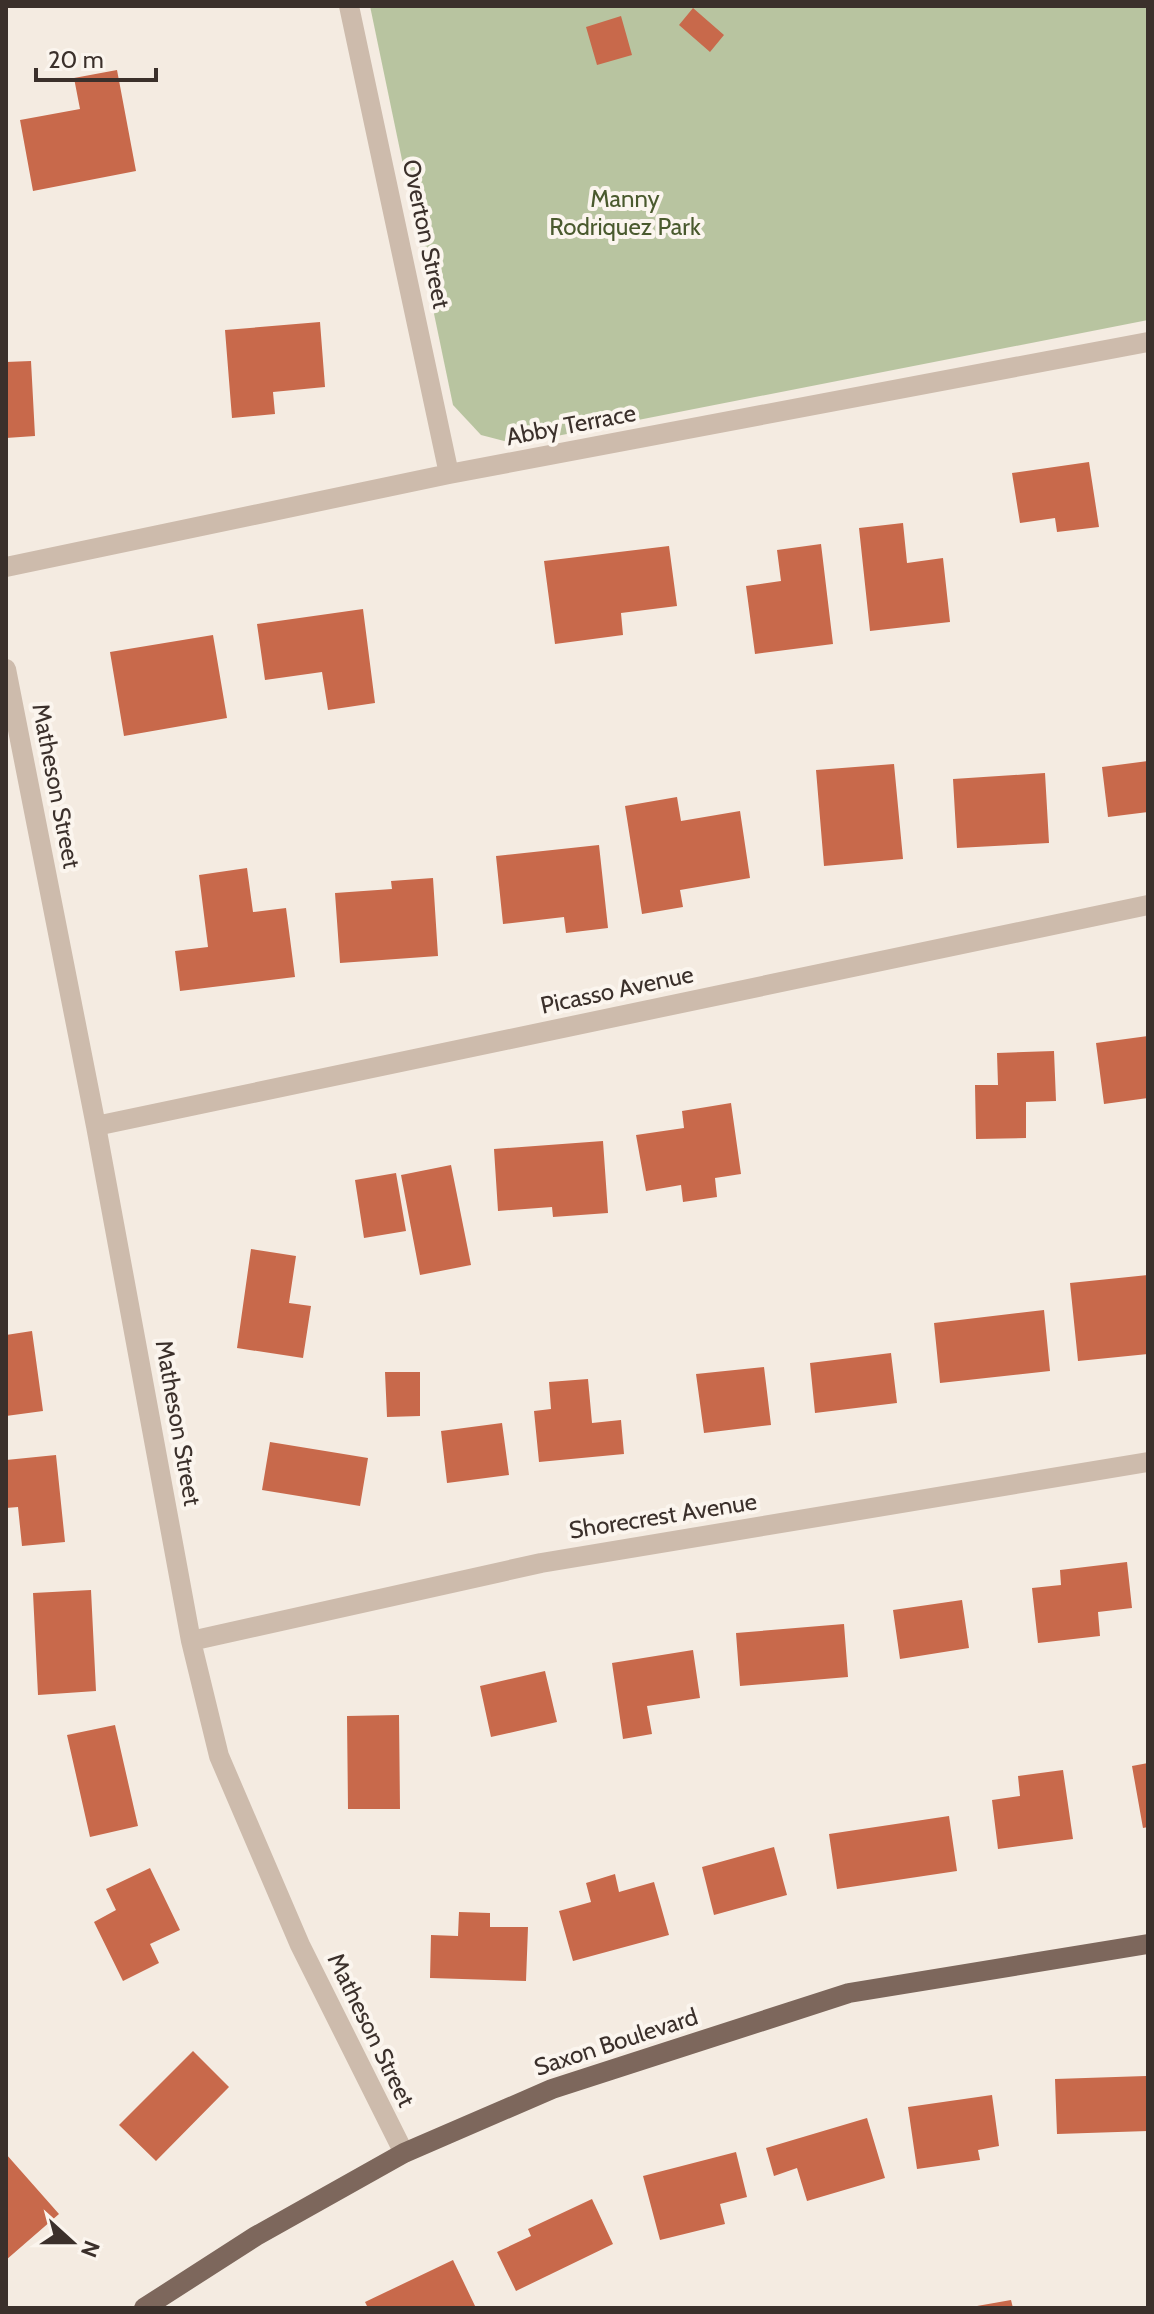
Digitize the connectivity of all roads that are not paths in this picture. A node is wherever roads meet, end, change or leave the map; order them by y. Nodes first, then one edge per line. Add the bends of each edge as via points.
1 (349, 6) edge
2 (1148, 342) edge
3 (449, 474) junction
4 (6, 567) edge
5 (6, 669) edge
6 (1148, 905) edge
7 (96, 1126) junction
8 (1148, 1462) edge
9 (191, 1641) junction
10 (1148, 1944) edge
11 (404, 2153) junction
12 (144, 2308) edge

1 - 3 street, Overton Street
2 - 3 street, Abby Terrace
3 - 4 street, Abby Terrace
5 - 7 street, Matheson Street
6 - 7 street, Picasso Avenue
7 - 9 street, Matheson Street
8 - 9 street, Shorecrest Avenue via 541,1563
9 - 11 street, Matheson Street via 219,1756 300,1945
10 - 11 main road, Saxon Boulevard via 849,1993 552,2089
11 - 12 main road, Saxon Boulevard via 256,2236

